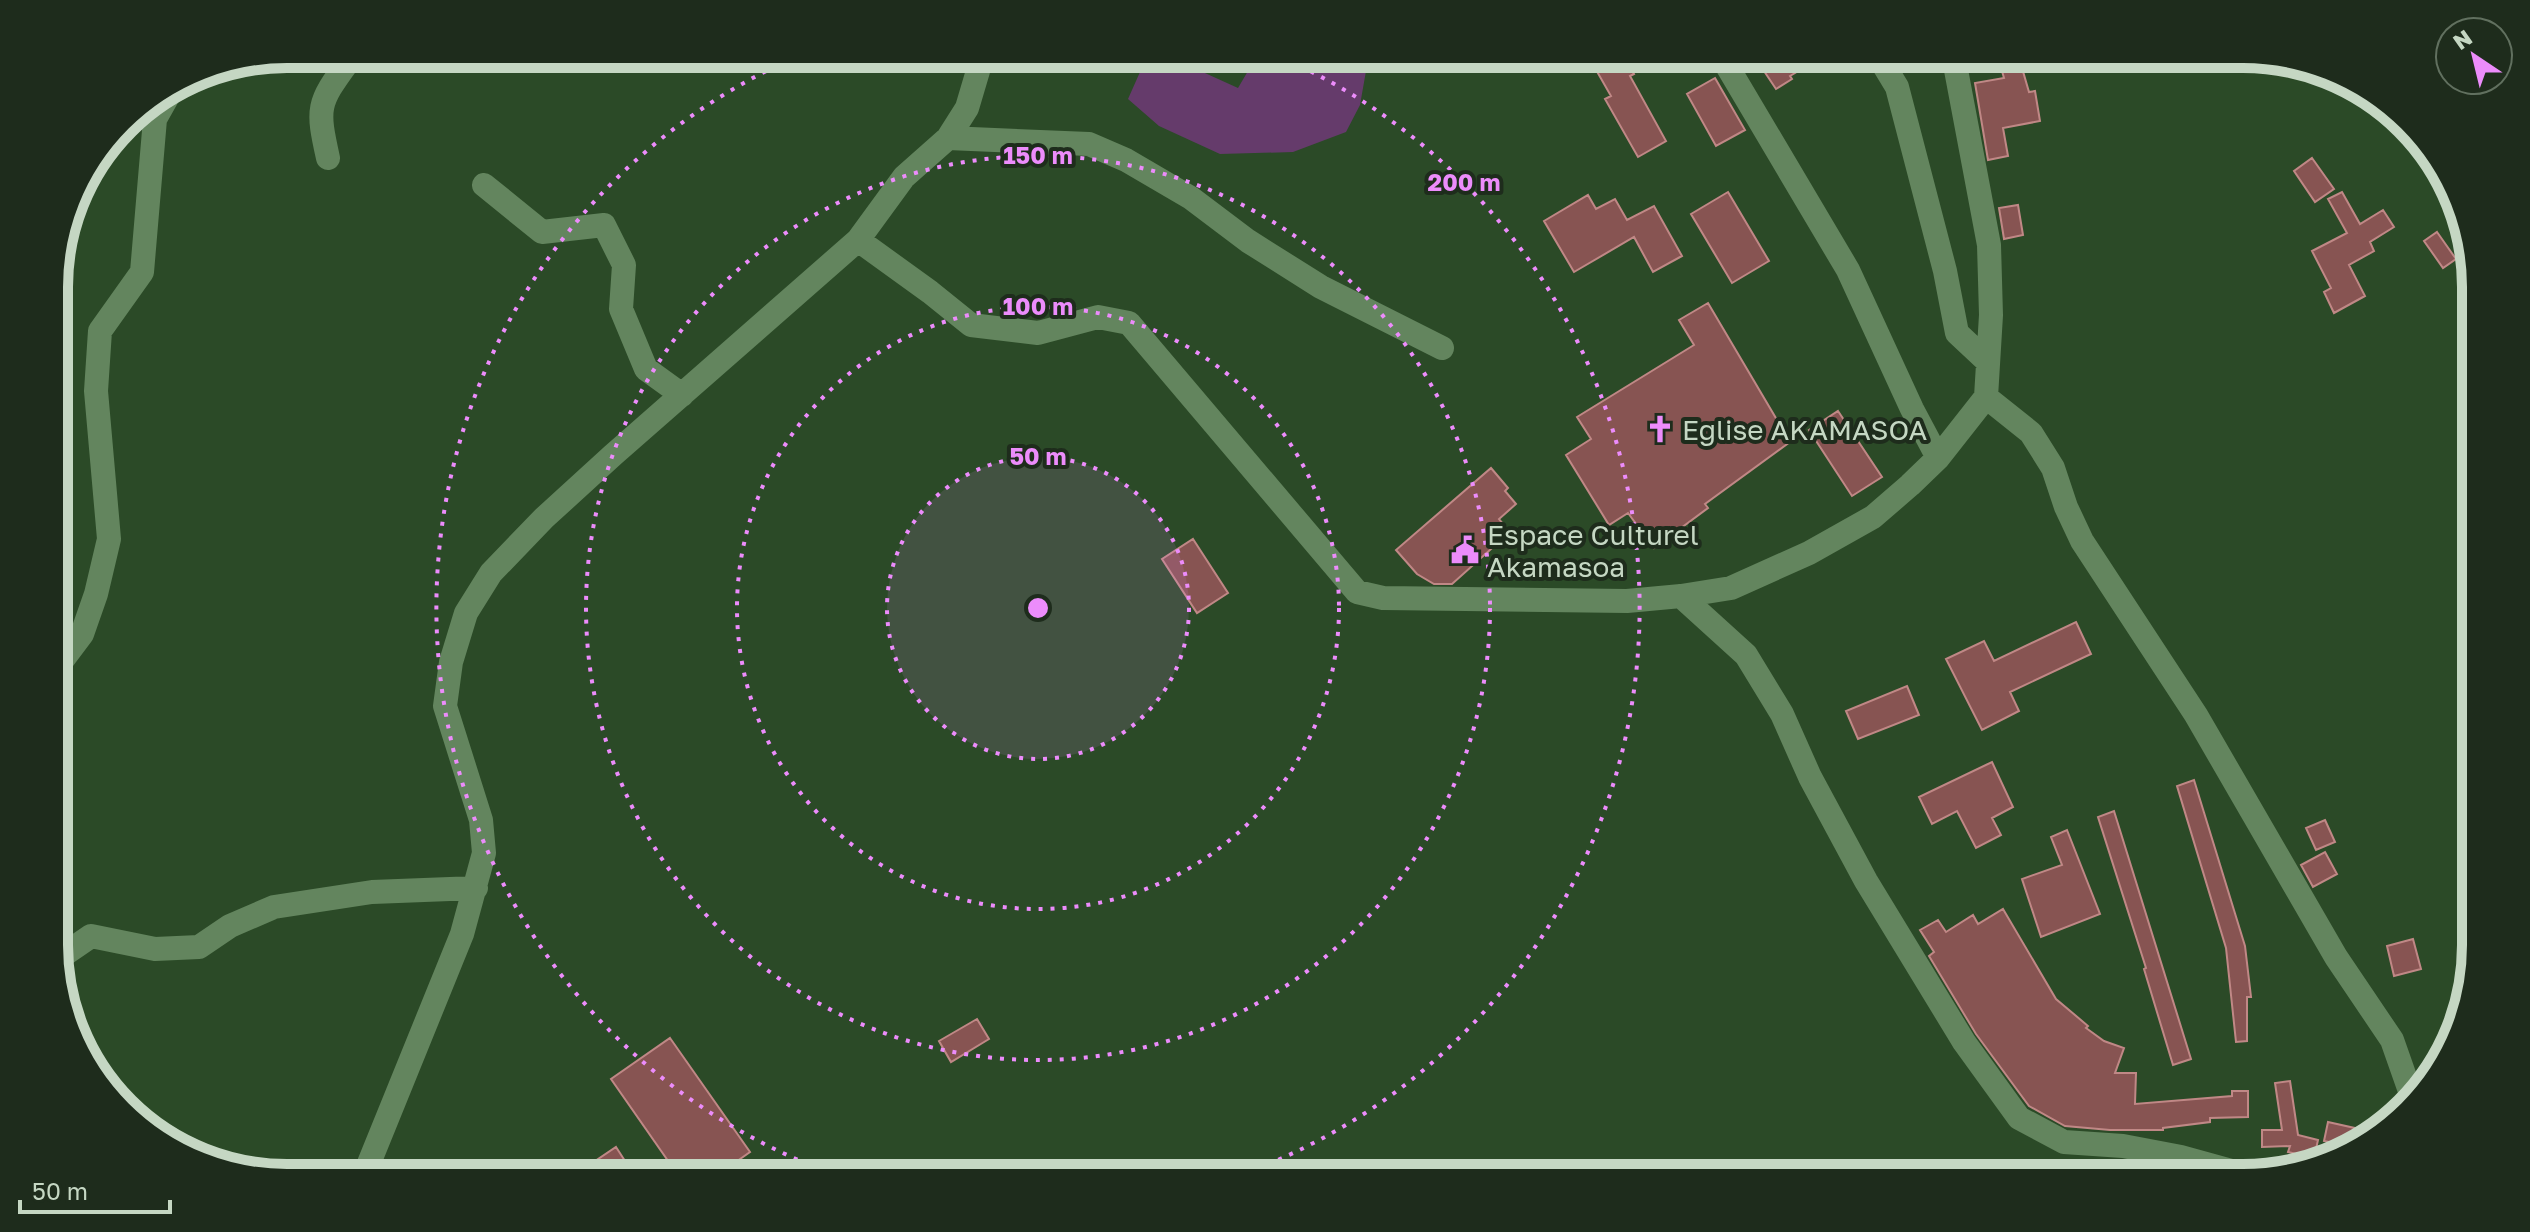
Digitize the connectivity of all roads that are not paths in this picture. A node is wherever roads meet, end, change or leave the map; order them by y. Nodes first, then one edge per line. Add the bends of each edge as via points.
1 (344, 68) edge
2 (979, 68) edge
3 (1728, 68) edge
4 (1885, 68) edge
5 (1956, 68) edge
6 (161, 108) edge
7 (948, 138) junction
8 (328, 158) dead end
9 (484, 185) dead end
10 (858, 240) junction
11 (1442, 348) dead end
12 (1988, 362) junction
13 (682, 395) junction
14 (1986, 397) junction
15 (1938, 458) junction
16 (1681, 596) junction
17 (68, 653) edge
18 (476, 888) junction
19 (68, 951) edge
20 (2409, 1088) edge
21 (369, 1164) edge
22 (2206, 1164) edge

1 - 8 street via 319,115
2 - 7 street via 967,108
3 - 15 street via 1848,270
4 - 12 street via 1897,87 1957,333
5 - 12 street via 1989,245
6 - 17 street via 155,119 142,272 100,331 96,391 109,539 82,634
7 - 10 street via 904,177
7 - 11 street via 1089,144 1191,198 1321,287
9 - 13 street via 542,232 604,225 624,265 621,309 646,369
10 - 13 street
10 - 16 street via 971,325 1038,333 1098,317 1129,323 1357,592 1383,598 1627,601
12 - 14 street
13 - 18 street via 544,518 491,573 466,613 445,706 481,820 484,853
14 - 15 street
14 - 20 street via 2031,433 2053,468 2082,541 2196,715 2336,957 2392,1040
15 - 16 street via 1873,517 1809,553 1731,588
16 - 22 street via 1746,655 1782,714 1866,881 1964,1042 2019,1118 2064,1142 2123,1146
18 - 19 street via 372,892 274,907 199,947 155,949 91,936
18 - 21 street

